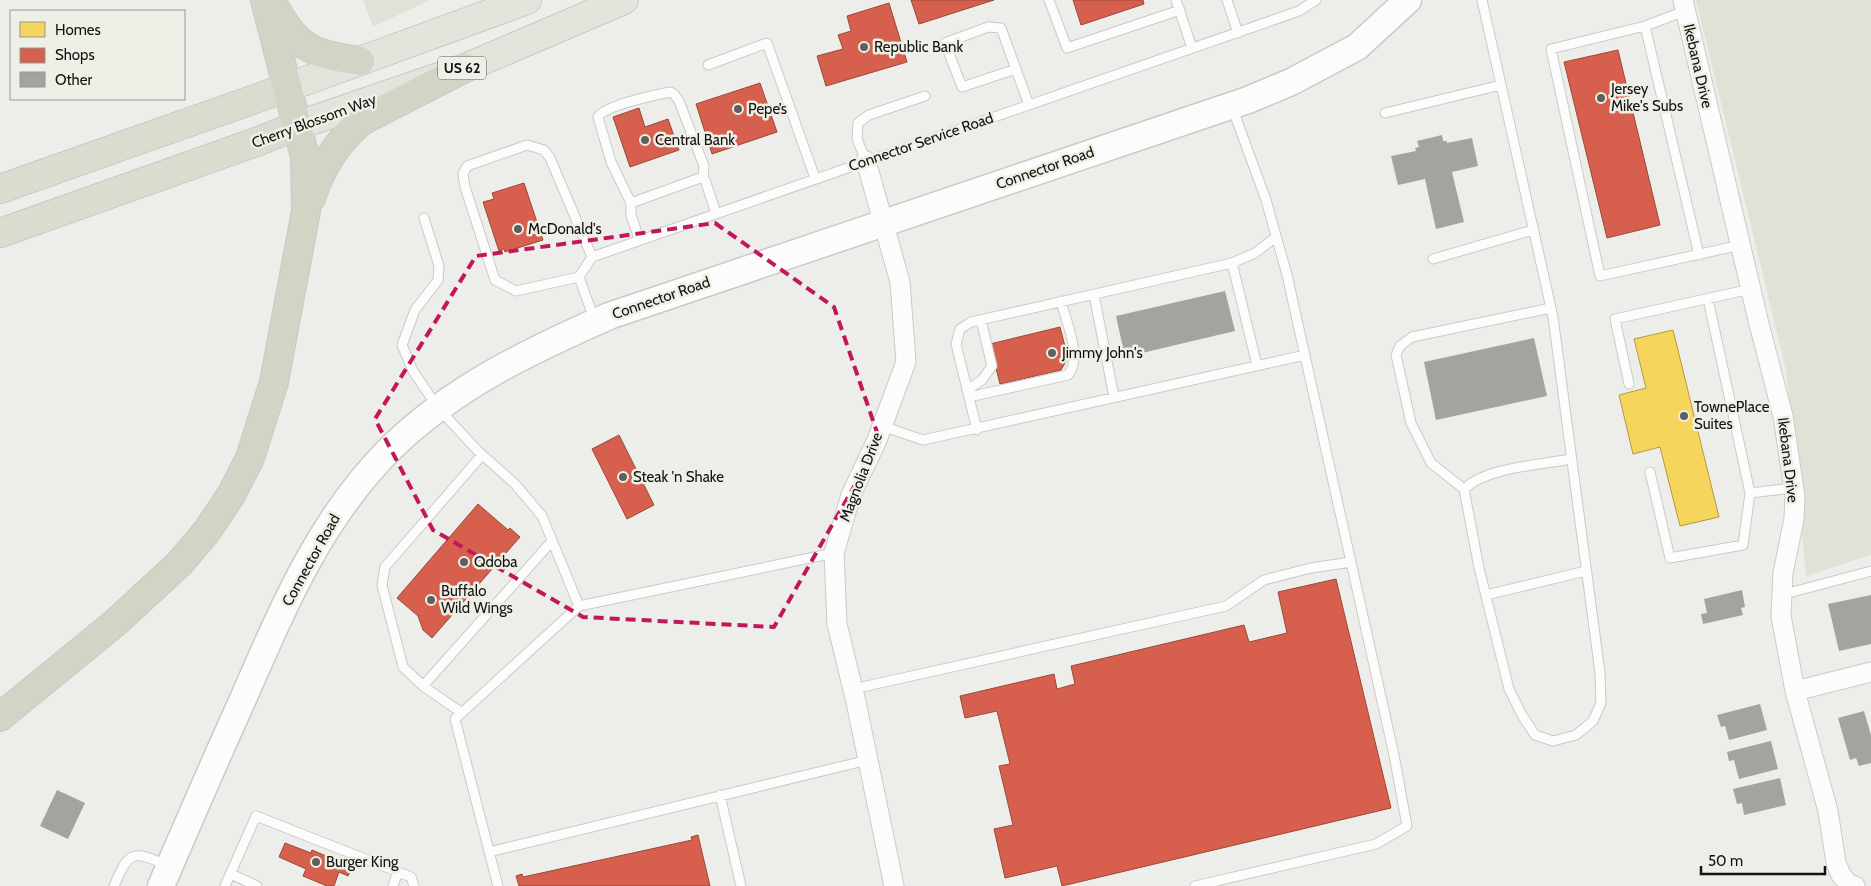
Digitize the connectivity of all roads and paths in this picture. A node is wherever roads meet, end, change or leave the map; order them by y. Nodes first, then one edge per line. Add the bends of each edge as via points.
1 (265, 0) edge
2 (271, 0) edge
3 (527, 0) edge
4 (624, 0) edge
5 (1049, 0) edge
6 (1176, 0) edge
7 (1227, 0) edge
8 (1316, 0) edge
9 (1408, 0) edge
10 (1482, 0) edge
11 (1684, 6) edge
12 (1180, 10) junction
13 (1645, 26) junction
14 (1238, 32) junction
15 (1192, 48) junction
16 (360, 61) junction
17 (708, 65) dead end
18 (465, 68) junction
19 (1016, 69) junction
20 (1501, 85) junction
21 (286, 88) junction
22 (925, 96) dead end
23 (1029, 105) junction
24 (1231, 105) junction
25 (1385, 113) dead end
26 (296, 126) junction
27 (866, 161) junction
28 (816, 178) junction
29 (703, 179) junction
30 (0, 189) edge
31 (631, 203) junction
32 (306, 211) junction
33 (716, 213) junction
34 (424, 218) dead end
35 (883, 222) junction
36 (1533, 230) junction
37 (0, 233) edge
38 (1276, 237) junction
39 (639, 239) junction
40 (1740, 245) junction
41 (1698, 255) junction
42 (592, 257) junction
43 (1434, 259) dead end
44 (1232, 263) junction
45 (579, 277) junction
46 (1751, 289) junction
47 (1094, 295) junction
48 (1708, 299) junction
49 (1061, 301) junction
50 (1551, 308) junction
51 (982, 320) junction
52 (595, 322) junction
53 (1305, 355) junction
54 (1257, 365) junction
55 (1629, 384) dead end
56 (968, 394) junction
57 (1114, 397) junction
58 (438, 408) junction
59 (882, 426) junction
60 (977, 430) junction
61 (482, 455) junction
62 (1571, 459) junction
63 (1650, 472) dead end
64 (1793, 488) junction
65 (1464, 489) junction
66 (1750, 493) junction
67 (552, 541) junction
68 (834, 553) junction
69 (1351, 562) junction
70 (1586, 571) junction
71 (1871, 571) edge
72 (1486, 595) junction
73 (1781, 595) junction
74 (579, 606) junction
75 (1871, 672) edge
76 (423, 686) junction
77 (853, 689) junction
78 (1795, 691) junction
79 (462, 714) junction
80 (0, 717) edge
81 (868, 760) junction
82 (720, 795) junction
83 (489, 852) junction
84 (398, 872) junction
85 (231, 874) junction
86 (166, 879) edge
87 (114, 886) edge
88 (225, 886) edge
89 (257, 886) edge
90 (393, 886) edge
91 (414, 886) edge
92 (498, 886) edge
93 (741, 886) edge
94 (894, 886) edge
95 (1195, 886) edge
96 (1855, 886) edge

1 - 21 highway
2 - 16 highway via 290,32 306,47 323,54
3 - 16 main road, US 62
4 - 18 main road, Cherry Blossom Way / US 62
5 - 12 lane via 1067,48
6 - 12 lane
7 - 14 lane
8 - 14 lane, Connector Service Road via 1299,11
9 - 24 main road, Connector Road via 1357,47 1291,82
10 - 20 lane
11 - 13 lane
11 - 40 street, Ikebana Drive
12 - 15 lane
13 - 41 lane
13 - 41 lane via 1551,49 1600,276
14 - 15 lane, Connector Service Road
15 - 23 lane, Connector Service Road
16 - 21 main road, US 62
17 - 28 lane via 767,43
18 - 26 main road, Cherry Blossom Way / US 62
18 - 32 highway via 350,130 323,167
19 - 19 lane via 1001,28 988,27 945,43 962,87
19 - 23 lane
20 - 25 lane
20 - 36 lane
21 - 26 highway
21 - 30 highway, US 62
22 - 27 lane via 869,115 858,123 857,139
23 - 27 lane, Connector Service Road
24 - 35 main road, Connector Road
24 - 38 lane
26 - 32 highway via 307,170
26 - 37 highway, Cherry Blossom Way / US 62
27 - 28 lane, Connector Service Road
27 - 35 street, Magnolia Drive
28 - 33 lane, Connector Service Road
29 - 31 lane
29 - 31 lane via 704,166 674,94 670,92 616,107 600,113 598,117 611,162
29 - 33 lane
31 - 39 lane via 631,215
32 - 80 highway via 274,382 250,458 231,495 208,531 174,569 115,623
33 - 39 lane, Connector Service Road
34 - 58 lane via 439,266 438,280 415,310 402,345 413,372
35 - 52 main road, Connector Road
35 - 59 street, Magnolia Drive via 900,282 906,362
36 - 43 lane
36 - 50 lane
38 - 44 lane
38 - 53 lane
39 - 42 lane, Connector Service Road
40 - 41 lane
40 - 46 street, Ikebana Drive
42 - 45 lane
42 - 45 lane via 544,150 526,145 468,166 463,174 465,187 496,280 516,291
44 - 47 lane
44 - 54 lane
45 - 52 lane
46 - 48 lane
46 - 64 street, Ikebana Drive via 1783,416
47 - 49 lane
47 - 57 lane
48 - 55 lane via 1615,319
48 - 66 lane
49 - 51 lane
49 - 56 lane via 1074,355 1073,369 1068,375
50 - 62 lane
50 - 65 lane via 1412,337 1400,346 1396,355 1411,423 1432,463
51 - 56 lane via 992,366
51 - 56 lane via 970,322 960,329 956,344
52 - 58 main road, Connector Road via 517,357
53 - 54 lane
53 - 69 lane
54 - 57 lane
56 - 60 lane
57 - 60 lane
58 - 61 lane
58 - 86 main road, Connector Road via 390,450 335,514 322,536 292,589
59 - 60 lane via 923,440
59 - 68 street, Magnolia Drive via 851,495
61 - 67 lane via 515,484 542,516
61 - 76 lane via 385,567 382,584 403,667
62 - 65 lane via 1489,474 1473,480
62 - 70 lane
63 - 66 lane via 1670,558 1743,545
64 - 66 lane
64 - 73 street, Ikebana Drive via 1794,519
65 - 72 lane
67 - 74 lane
67 - 76 lane
68 - 74 lane
68 - 77 street, Magnolia Drive via 837,624
69 - 77 lane via 1264,580 1226,606
69 - 95 lane via 1407,826 1376,844
70 - 72 lane
70 - 72 lane via 1601,703 1593,721 1576,735 1553,741 1535,735 1509,689
71 - 73 lane
73 - 78 street, Ikebana Drive via 1781,616
74 - 79 lane
75 - 78 street
76 - 79 lane
77 - 81 street, Magnolia Drive
78 - 96 street, Ikebana Drive via 1828,811 1836,863 1841,875
79 - 83 lane via 455,719
81 - 82 lane
81 - 94 street, Magnolia Drive
82 - 83 lane
82 - 93 lane
83 - 92 lane
84 - 85 lane via 256,816
84 - 90 lane
84 - 91 lane via 411,877
85 - 88 lane
85 - 89 lane
86 - 87 lane via 143,855 137,855 123,865

